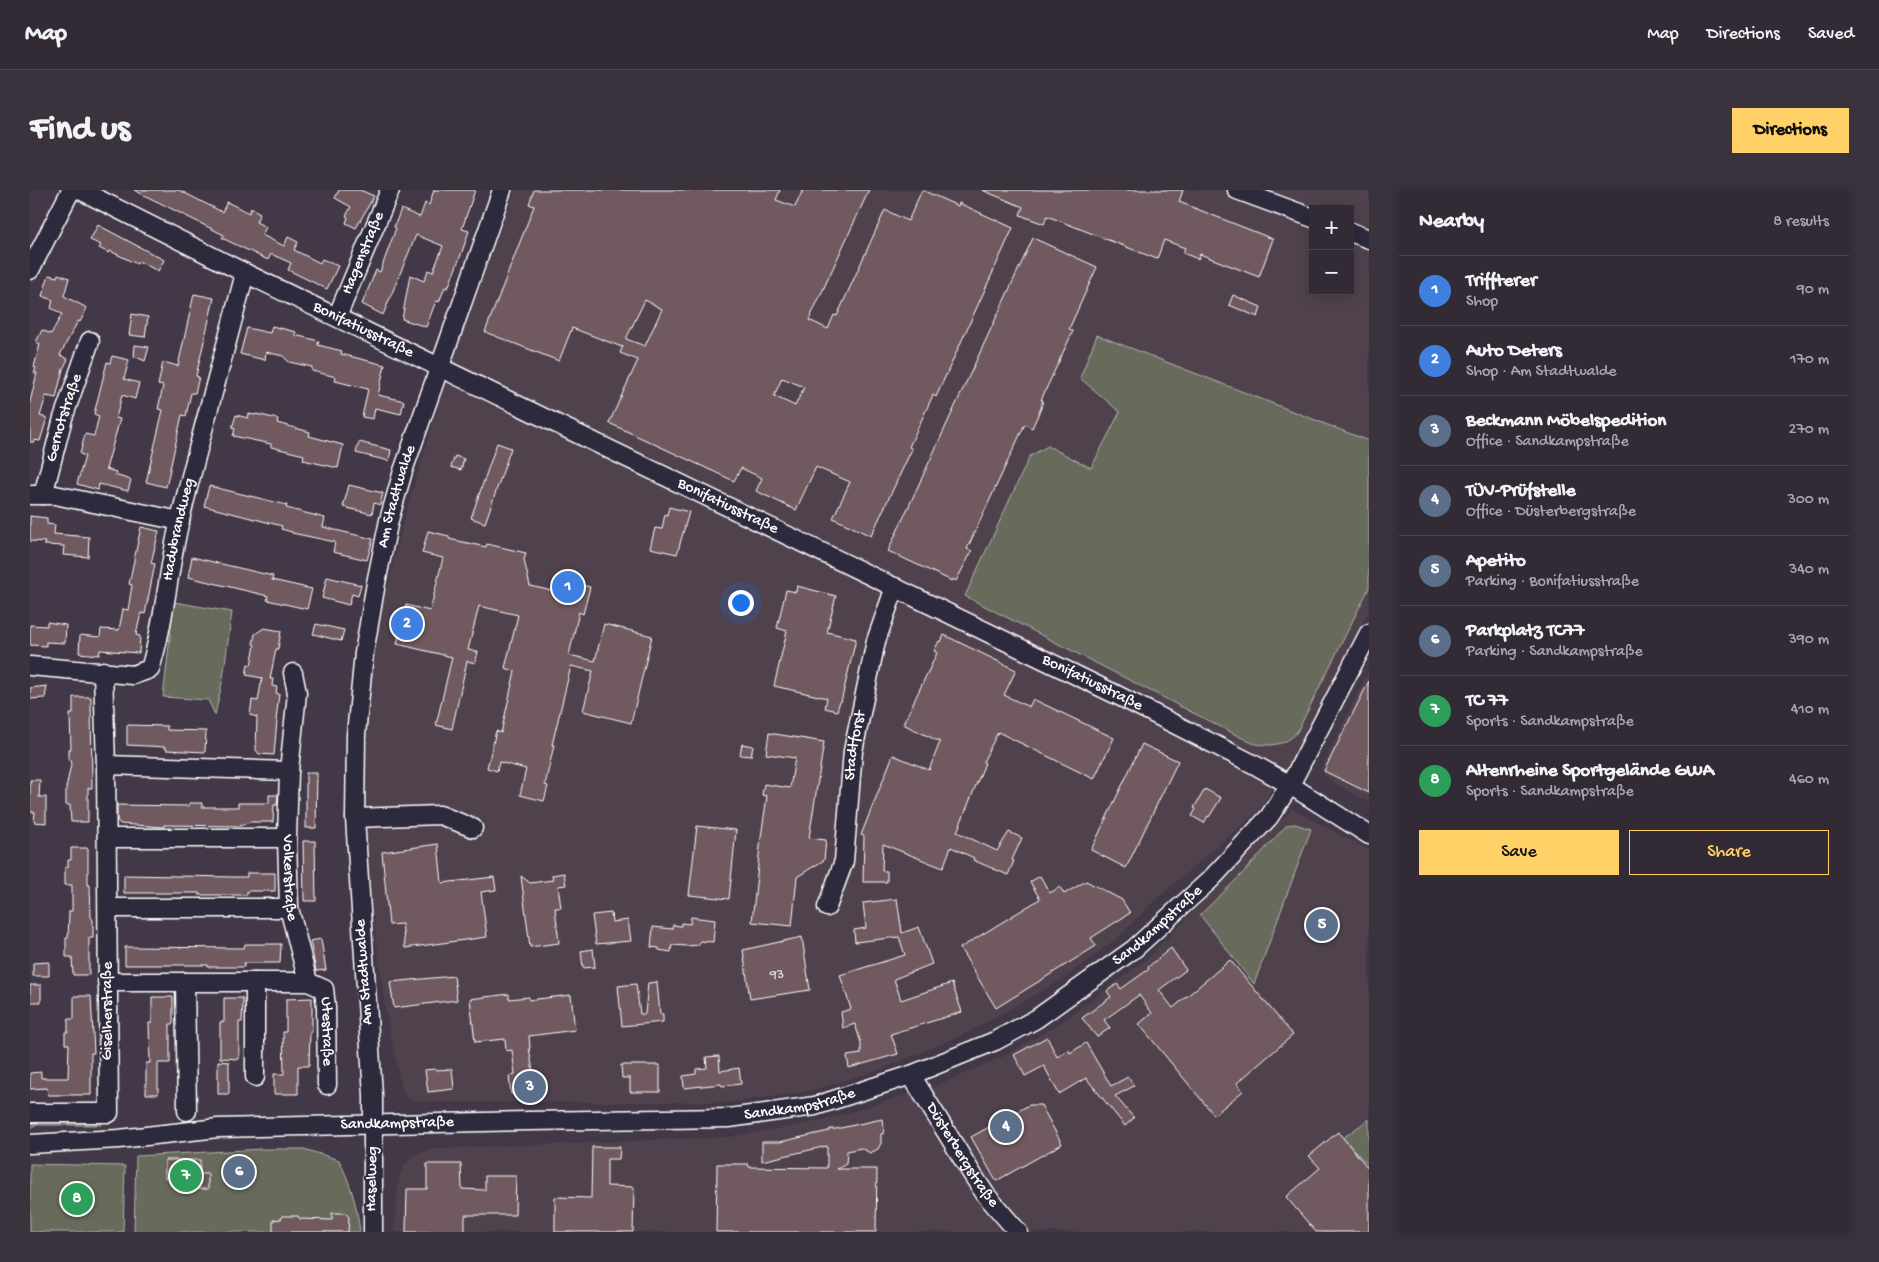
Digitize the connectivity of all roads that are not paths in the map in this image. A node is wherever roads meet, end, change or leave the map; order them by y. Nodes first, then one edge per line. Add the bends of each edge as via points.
1 (71, 190) edge
2 (80, 190) edge
3 (390, 190) edge
4 (502, 190) edge
5 (1237, 190) edge
6 (1309, 217) edge
7 (1354, 233) edge
8 (1369, 239) edge
9 (30, 270) edge
10 (245, 273) junction
11 (337, 317) junction
12 (90, 342) dead end
13 (439, 366) junction
14 (36, 495) edge
15 (180, 521) junction
16 (895, 587) junction
17 (1369, 632) edge
18 (30, 666) edge
19 (103, 671) junction
20 (293, 673) dead end
21 (106, 765) junction
22 (289, 771) junction
23 (1290, 785) junction
24 (355, 818) junction
25 (473, 828) dead end
26 (1369, 835) edge
27 (107, 838) junction
28 (286, 838) junction
29 (827, 907) dead end
30 (108, 908) junction
31 (289, 908) junction
32 (107, 982) junction
33 (185, 982) junction
34 (255, 982) junction
35 (308, 982) junction
36 (912, 1075) junction
37 (254, 1077) dead end
38 (327, 1085) dead end
39 (187, 1111) dead end
40 (30, 1113) edge
41 (373, 1125) junction
42 (30, 1144) edge
43 (373, 1232) edge
44 (1018, 1232) edge

1 - 9 street
2 - 10 street, Bonifatiusstraße
3 - 11 street, Hagenstraße
4 - 13 street, Am Stadtwalde
5 - 6 street
7 - 8 street
10 - 11 street, Bonifatiusstraße
10 - 15 street, Hadubrandweg
11 - 13 street, Bonifatiusstraße
12 - 14 street, Gernotstraße
13 - 16 street, Bonifatiusstraße
13 - 24 street, Am Stadtwalde via 403,470 376,583 364,653 356,734
14 - 15 street, Gernotstraße
15 - 19 street, Hadubrandweg via 150,669 134,675
16 - 23 street, Bonifatiusstraße via 1125,699
16 - 29 street, Stadtforst via 876,641 852,751 844,861
17 - 23 street, Sandkampstraße
18 - 19 street, Hadubrandweg
19 - 21 street, Giselherstraße
20 - 22 street, Volkerstraße via 297,693
21 - 22 street
21 - 27 street, Giselherstraße
22 - 28 street, Volkerstraße
23 - 26 street, Bonifatiusstraße
23 - 36 street, Sandkampstraße via 1269,817 1211,879 1134,949 1036,1019 995,1041
24 - 25 street via 440,815
24 - 41 street, Am Stadtwalde
27 - 28 street
27 - 30 street, Giselherstraße
28 - 31 street, Volkerstraße
30 - 31 street
30 - 32 street, Giselherstraße
31 - 35 street, Volkerstraße
32 - 33 street, Utestraße
32 - 40 street, Giselherstraße via 109,1113
33 - 34 street, Utestraße
33 - 39 street
34 - 35 street, Utestraße
34 - 37 street
35 - 38 street, Utestraße via 324,989
36 - 41 street, Sandkampstraße via 815,1106 729,1118
36 - 44 street, Düsterbergstraße via 978,1183
41 - 42 street, Sandkampstraße via 218,1128 119,1139
41 - 43 street, Haselweg

